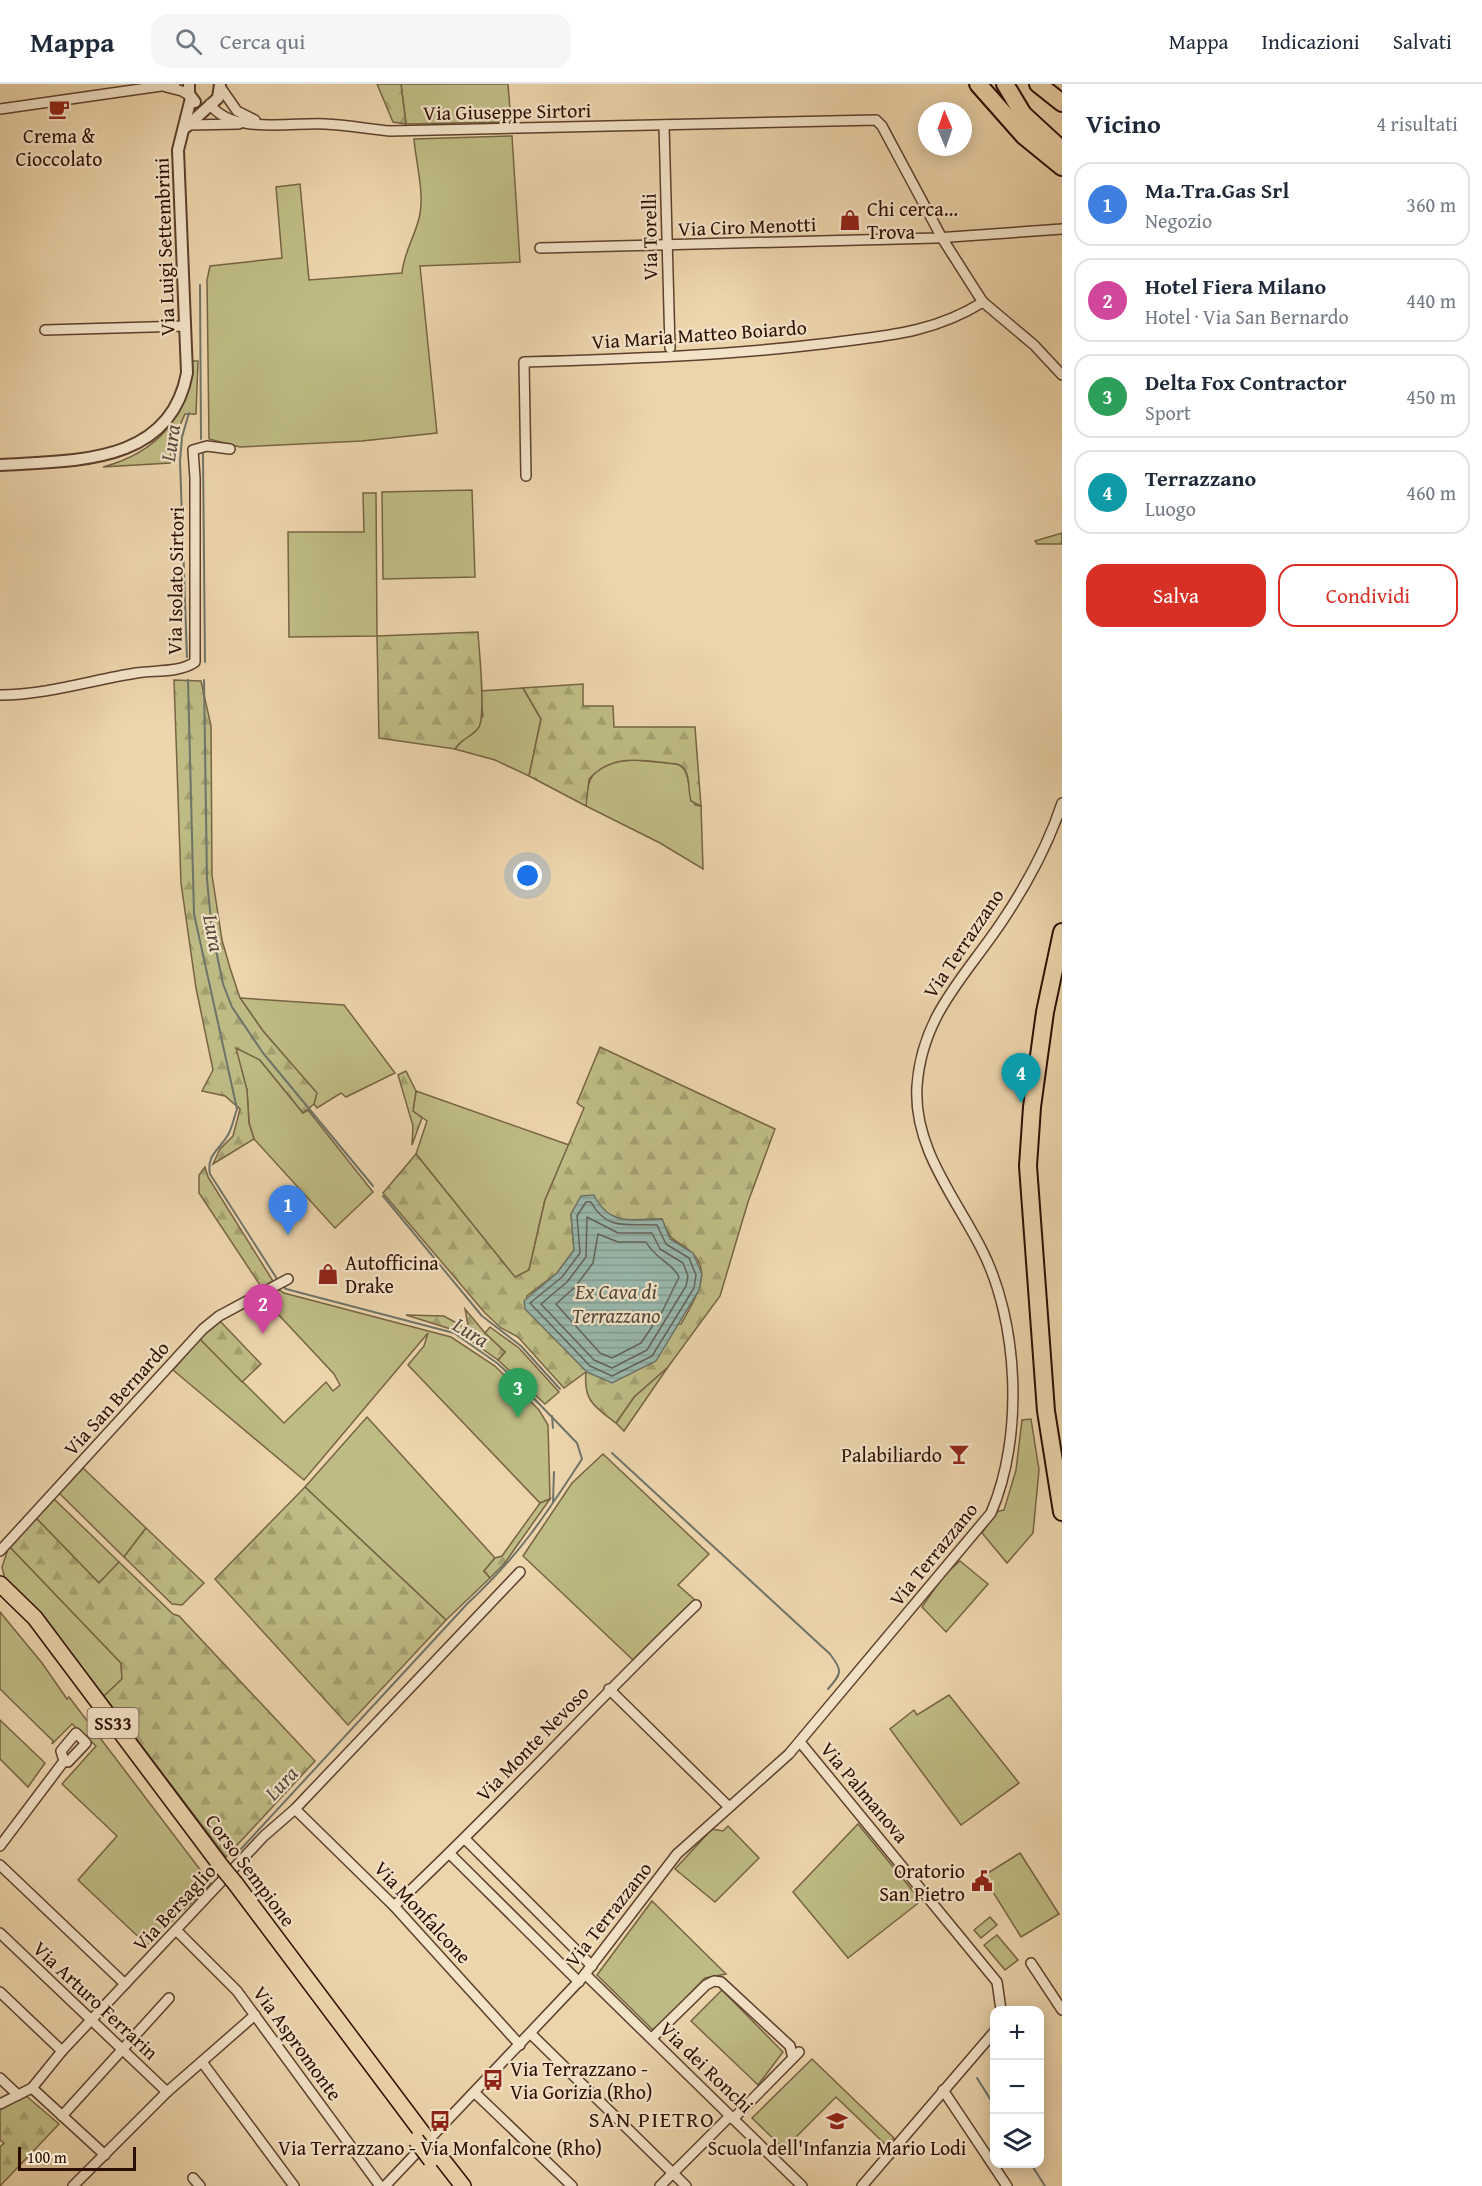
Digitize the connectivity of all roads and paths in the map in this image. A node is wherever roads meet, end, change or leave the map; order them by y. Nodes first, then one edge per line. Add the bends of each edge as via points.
1 (189, 84) edge
2 (978, 84) edge
3 (1005, 84) edge
4 (1038, 84) edge
5 (170, 86) edge
6 (220, 86) edge
7 (190, 97) junction
8 (1062, 103) edge
9 (210, 104) junction
10 (0, 109) edge
11 (249, 124) junction
12 (275, 125) junction
13 (664, 125) junction
14 (185, 128) junction
15 (1062, 150) edge
16 (1062, 167) edge
17 (1062, 229) edge
18 (942, 238) junction
19 (667, 246) junction
20 (540, 249) dead end
21 (983, 302) junction
22 (185, 326) junction
23 (45, 330) dead end
24 (670, 348) dead end
25 (1062, 375) edge
26 (230, 449) dead end
27 (0, 465) edge
28 (526, 476) dead end
29 (0, 695) edge
30 (1062, 803) edge
31 (1062, 932) edge
32 (288, 1278) dead end
33 (1062, 1512) edge
34 (0, 1551) edge
35 (520, 1572) dead end
36 (0, 1584) edge
37 (0, 1594) edge
38 (696, 1605) dead end
39 (609, 1689) junction
40 (800, 1742) junction
41 (64, 1761) dead end
42 (729, 1807) junction
43 (295, 1809) junction
44 (465, 1839) junction
45 (0, 1846) edge
46 (450, 1854) junction
47 (0, 1865) edge
48 (218, 1869) junction
49 (394, 1906) junction
50 (176, 1930) junction
51 (0, 1933) edge
52 (1032, 1963) dead end
53 (592, 1966) junction
54 (582, 1978) junction
55 (125, 1984) junction
56 (0, 1992) edge
57 (170, 1998) dead end
58 (1001, 2006) edge
59 (1062, 2010) edge
60 (255, 2015) junction
61 (91, 2019) junction
62 (531, 2034) junction
63 (990, 2037) edge
64 (652, 2038) junction
65 (520, 2045) junction
66 (123, 2049) junction
67 (62, 2051) junction
68 (202, 2062) junction
69 (0, 2078) edge
70 (32, 2088) junction
71 (943, 2090) junction
72 (167, 2092) junction
73 (475, 2093) junction
74 (18, 2095) junction
75 (0, 2104) edge
76 (62, 2116) junction
77 (732, 2117) junction
78 (105, 2154) junction
79 (435, 2157) junction
80 (673, 2173) junction
81 (193, 2178) dead end
82 (75, 2185) edge
83 (200, 2186) edge
84 (294, 2186) edge
85 (380, 2186) edge
86 (385, 2186) edge
87 (451, 2186) edge
88 (463, 2186) edge
89 (572, 2186) edge
90 (660, 2186) edge
91 (686, 2186) edge
92 (802, 2186) edge
93 (862, 2186) edge
94 (1007, 2186) edge

1 - 7 street, Via Luigi Settembrini
2 - 16 highway via 1024,136
3 - 15 highway via 1023,114
4 - 8 highway
5 - 7 street
5 - 10 street
6 - 9 street via 218,98
6 - 12 street, Via Giuseppe Sirtori via 237,111 258,122
7 - 9 street via 201,105
7 - 14 street, Via Luigi Settembrini
9 - 11 street, Via Giuseppe Sirtori via 222,115
9 - 14 street
11 - 12 street, Via Giuseppe Sirtori
11 - 14 street
12 - 13 street, Via Giuseppe Sirtori via 325,124 390,131
13 - 18 street, Via Giuseppe Sirtori via 876,120
13 - 19 street, Via Torelli
14 - 22 street, Via Luigi Settembrini via 178,150
17 - 18 street, Via Ciro Menotti
18 - 19 street, Via Ciro Menotti
18 - 21 street
19 - 20 street, Via Ciro Menotti
19 - 24 street, Via Torelli
21 - 25 street via 1034,345
21 - 28 street, Via Maria Matteo Boiardo via 917,332 665,358 524,362
22 - 23 street
22 - 27 street, Via Luigi Settembrini via 186,362 169,403 147,429 122,445 80,458
26 - 29 street, Via Isolato Sirtori via 198,447 192,456 195,662 172,669
30 - 40 street, Via Terrazzano via 1040,855 1004,919 938,1011 924,1044 917,1086 920,1122 933,1161 981,1247 1003,1306 1012,1392 1011,1433 1001,1486 992,1513 978,1532
31 - 33 highway via 1045,1012 1032,1107 1029,1183 1042,1376
32 - 34 street, Via San Bernardo via 203,1329
35 - 43 street, Via Bersaglio
36 - 48 highway, Corso Sempione / SS33 via 35,1618
37 - 48 highway, Corso Sempione / SS33
38 - 39 street, Via Monte Nevoso
39 - 42 street
39 - 44 street, Via Monte Nevoso
40 - 42 street, Via Terrazzano via 767,1777
40 - 58 street, Via Palmanova via 998,1982
41 - 45 street
42 - 53 street, Via Terrazzano via 677,1854
43 - 49 street, Via Monfalcone
43 - 50 street, Via Bersaglio
44 - 46 street, Via Monte Nevoso
44 - 53 street
46 - 49 street, Via Monte Nevoso
46 - 54 street, Via dei Ronchi
47 - 55 street
48 - 79 highway, Corso Sempione / SS33, bridge
49 - 65 street, Via Monfalcone
50 - 55 street, Via Bersaglio
50 - 60 street, Via Aspromonte via 237,1990
51 - 61 street, Via Arturo Ferrarin
52 - 59 street
53 - 54 street, Via Terrazzano
54 - 62 street, Via Terrazzano
54 - 64 street, Via dei Ronchi
55 - 61 street, Via Bersaglio
56 - 67 street
57 - 66 street
60 - 68 street
60 - 85 street, Via Aspromonte
61 - 66 street, Via Arturo Ferrarin
61 - 67 street, Via Bersaglio
62 - 65 street, Via Terrazzano
62 - 80 street
63 - 71 street
64 - 77 street, Via dei Ronchi
64 - 77 street via 714,1981 721,1982 790,2046 796,2055
65 - 73 street, Via Terrazzano
66 - 72 street, Via Arturo Ferrarin
66 - 76 street
67 - 70 street, Via Bersaglio
68 - 72 street
68 - 84 street
69 - 74 street
70 - 74 street, Via Bersaglio
70 - 76 street
71 - 93 street
71 - 94 street
72 - 78 street
73 - 86 street, Via Terrazzano
73 - 89 street
74 - 75 street, Via Bersaglio
76 - 78 street
77 - 80 street
77 - 92 street, Via dei Ronchi
78 - 82 street
79 - 87 highway, Corso Sempione / SS33
79 - 88 highway, Corso Sempione / SS33
80 - 90 street
80 - 91 street
81 - 83 street

